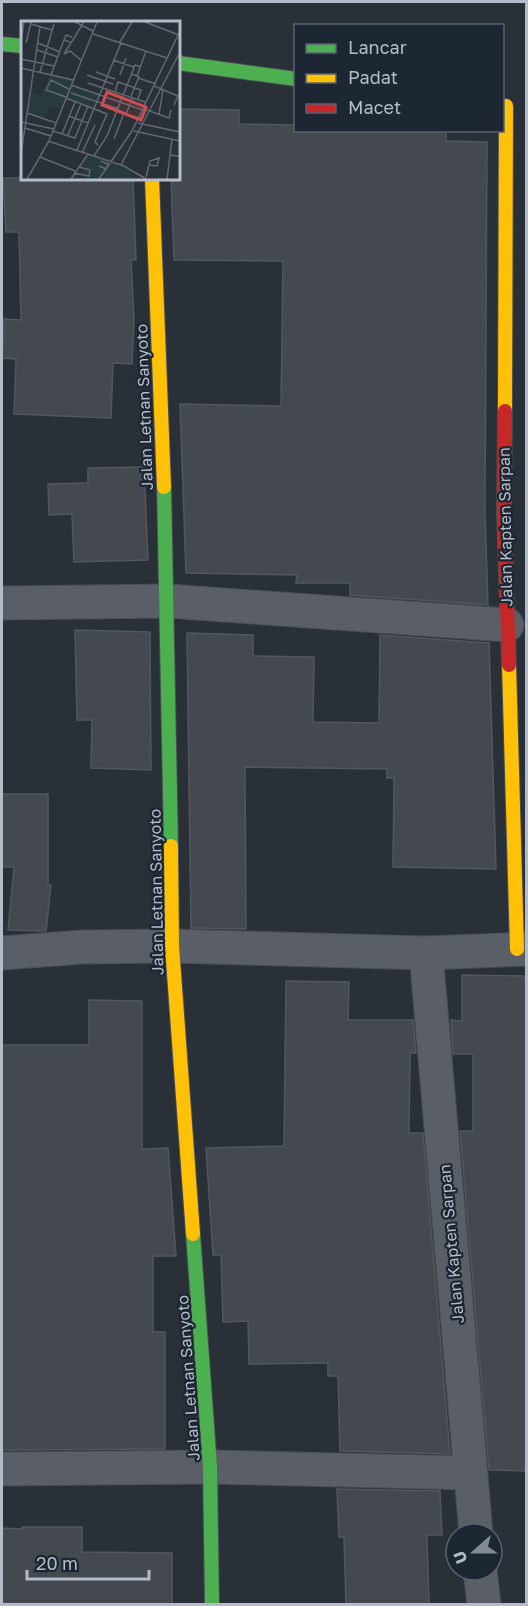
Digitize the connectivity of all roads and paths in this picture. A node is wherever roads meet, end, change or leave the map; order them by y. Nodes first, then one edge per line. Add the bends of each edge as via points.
1 (2, 44) edge
2 (21, 46) edge
3 (180, 63) edge
4 (294, 78) edge
5 (508, 107) edge
6 (152, 180) edge
7 (168, 601) junction
8 (2, 603) edge
9 (507, 625) junction
10 (518, 700) edge
11 (172, 946) junction
12 (522, 949) edge
13 (2, 953) edge
14 (426, 953) junction
15 (210, 1467) junction
16 (2, 1469) edge
17 (470, 1473) junction
18 (475, 1522) edge
19 (481, 1582) edge
20 (212, 1605) edge
21 (484, 1605) edge

1 - 2 street
3 - 4 street
5 - 9 street, Jalan Kapten Sarpan via 504,513
6 - 7 street, Jalan Letnan Sanyoto
7 - 8 street
7 - 9 street
7 - 11 street, Jalan Letnan Sanyoto
9 - 10 street, Jalan Kapten Sarpan
10 - 12 street, Jalan Kapten Sarpan
11 - 13 street
11 - 14 street
11 - 15 street, Jalan Letnan Sanyoto
12 - 14 street
14 - 17 street, Jalan Kapten Sarpan
15 - 16 street
15 - 17 street
15 - 20 street, Jalan Letnan Sanyoto
17 - 18 street, Jalan Kapten Sarpan
19 - 21 street

